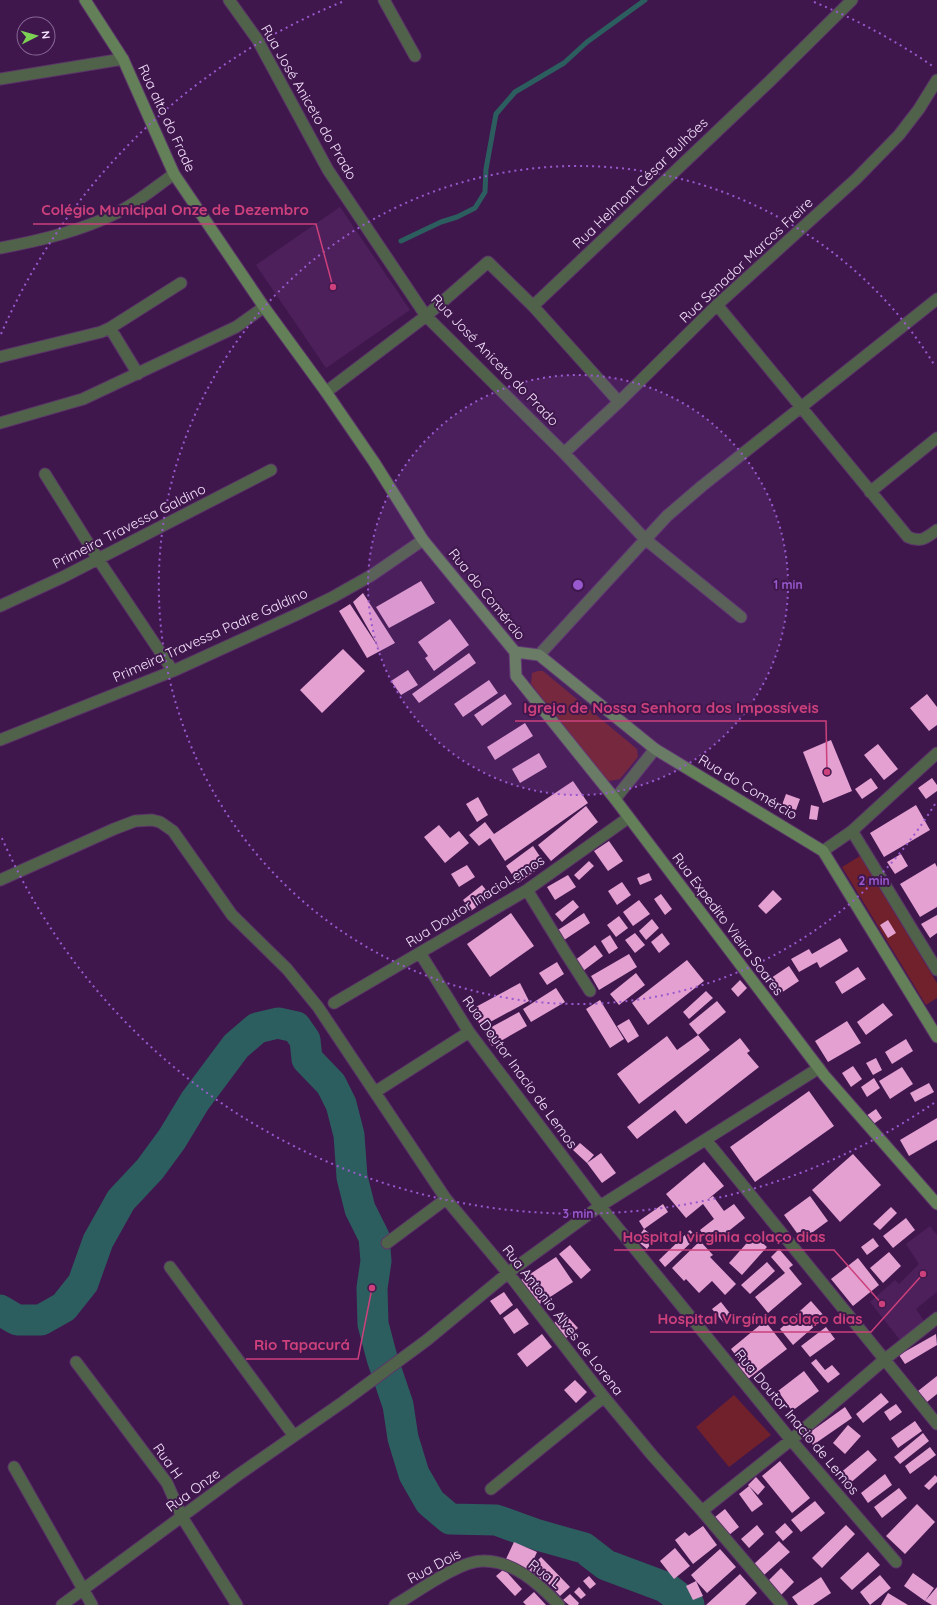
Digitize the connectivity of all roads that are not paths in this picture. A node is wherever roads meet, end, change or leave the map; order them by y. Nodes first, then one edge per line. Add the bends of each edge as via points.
1 (85, 0) edge
2 (229, 0) edge
3 (384, 0) edge
4 (852, 0) edge
5 (415, 56) dead end
6 (123, 59) junction
7 (0, 79) edge
8 (937, 80) edge
9 (174, 174) junction
10 (0, 248) edge
11 (181, 283) dead end
12 (937, 299) edge
13 (717, 305) junction
14 (533, 306) junction
15 (264, 307) junction
16 (426, 316) junction
17 (110, 328) junction
18 (0, 357) edge
19 (138, 374) junction
20 (326, 392) junction
21 (619, 402) junction
22 (801, 407) junction
23 (0, 423) edge
24 (937, 438) edge
25 (564, 453) junction
26 (271, 470) dead end
27 (45, 474) dead end
28 (870, 492) junction
29 (937, 530) edge
30 (423, 540) junction
31 (645, 540) junction
32 (98, 559) junction
33 (0, 606) edge
34 (740, 617) dead end
35 (515, 652) junction
36 (538, 655) junction
37 (173, 671) junction
38 (0, 740) edge
39 (655, 749) junction
40 (937, 753) edge
41 (615, 799) junction
42 (628, 818) junction
43 (852, 831) junction
44 (823, 851) junction
45 (0, 880) edge
46 (527, 890) junction
47 (420, 953) junction
48 (937, 970) edge
49 (590, 991) dead end
50 (334, 1003) dead end
51 (470, 1032) junction
52 (937, 1037) edge
53 (819, 1068) junction
54 (375, 1092) junction
55 (706, 1140) junction
56 (446, 1199) junction
57 (937, 1204) edge
58 (600, 1206) junction
59 (387, 1243) dead end
60 (170, 1267) dead end
61 (508, 1273) junction
62 (937, 1318) edge
63 (884, 1360) junction
64 (76, 1362) dead end
65 (604, 1397) junction
66 (937, 1424) edge
67 (294, 1436) junction
68 (791, 1440) junction
69 (14, 1467) dead end
70 (491, 1489) dead end
71 (702, 1511) junction
72 (182, 1517) junction
73 (896, 1562) dead end
74 (512, 1568) joint
75 (83, 1590) junction
76 (62, 1605) edge
77 (92, 1605) edge
78 (237, 1605) edge
79 (395, 1605) edge
80 (559, 1605) edge
81 (782, 1605) edge

1 - 6 main road, Rua alto do Frade
2 - 16 street, Rua José Aniceto do Prado via 257,39 328,170
3 - 5 street
4 - 14 street, Rua Helmont César Bulhões
6 - 7 street
6 - 9 main road, Rua alto do Frade
8 - 13 street, Rua Senador Marcos Freire via 899,135 856,179
9 - 10 street via 139,200 110,217
9 - 15 main road, Rua alto do Frade
11 - 17 street
12 - 22 street
13 - 21 street, Rua Senador Marcos Freire
13 - 22 street
14 - 16 street via 488,262
14 - 21 street
15 - 19 street via 236,327
15 - 20 main road, Rua do Comércio
16 - 20 street
16 - 25 street, Rua José Aniceto do Prado
17 - 18 street
17 - 19 street
19 - 23 street via 83,399
20 - 30 main road, Rua do Comércio
21 - 25 street, Rua Senador Marcos Freire
22 - 28 street
22 - 31 street via 685,500
24 - 28 street
25 - 31 street, Rua José Aniceto do Prado
26 - 32 street, Primeira Travessa Galdino
27 - 32 street
28 - 29 street via 908,537 924,539
30 - 35 main road, Rua do Comércio
30 - 37 street, Primeira Travessa Padre Galdino via 372,575 333,597
31 - 34 street, Rua José Aniceto do Prado
31 - 36 street
32 - 33 street, Primeira Travessa Galdino
32 - 37 street
35 - 36 main road, Rua do Comércio
35 - 41 main road, Rua Expedito Vieira Soares via 516,676
36 - 39 main road, Rua do Comércio
37 - 38 street, Primeira Travessa Padre Galdino
39 - 41 street
39 - 44 main road, Rua do Comércio
40 - 43 street
41 - 42 main road, Rua Expedito Vieira Soares
42 - 46 street, Rua Doutor InacioLemos
42 - 53 main road, Rua Expedito Vieira Soares
43 - 44 street
43 - 48 street
44 - 52 main road, Rua do Comércio
45 - 54 street via 126,824 152,820 166,825 173,831 232,914 299,982
46 - 47 street, Rua Doutor InacioLemos
46 - 49 street
47 - 50 street, Rua Doutor InacioLemos
47 - 51 street, Rua Doutor Inacio de Lemos
51 - 54 street
51 - 58 street, Rua Doutor Inacio de Lemos
53 - 55 street
53 - 57 main road, Rua Expedito Vieira Soares
54 - 56 street, Rua Antonio Alves de Lorena
55 - 58 street
55 - 63 street
56 - 59 street
56 - 61 street, Rua Antonio Alves de Lorena
58 - 61 street
58 - 68 street, Rua Doutor Inacio de Lemos
60 - 67 street
61 - 65 street, Rua Antonio Alves de Lorena
61 - 67 street, Rua Onze via 427,1340
62 - 63 street
63 - 66 street
63 - 68 street
64 - 72 street, Rua H via 167,1483
65 - 70 street
65 - 71 street, Rua Antonio Alves de Lorena
67 - 72 street, Rua Onze
68 - 71 street
68 - 73 street, Rua Doutor Inacio de Lemos
69 - 75 street
71 - 81 street, Rua Antonio Alves de Lorena
72 - 75 street, Rua Onze
72 - 78 street, Rua H
74 - 79 street, Rua Dois via 481,1561 465,1564
74 - 80 street, Rua L via 542,1587
75 - 76 street, Rua Onze
75 - 77 street

